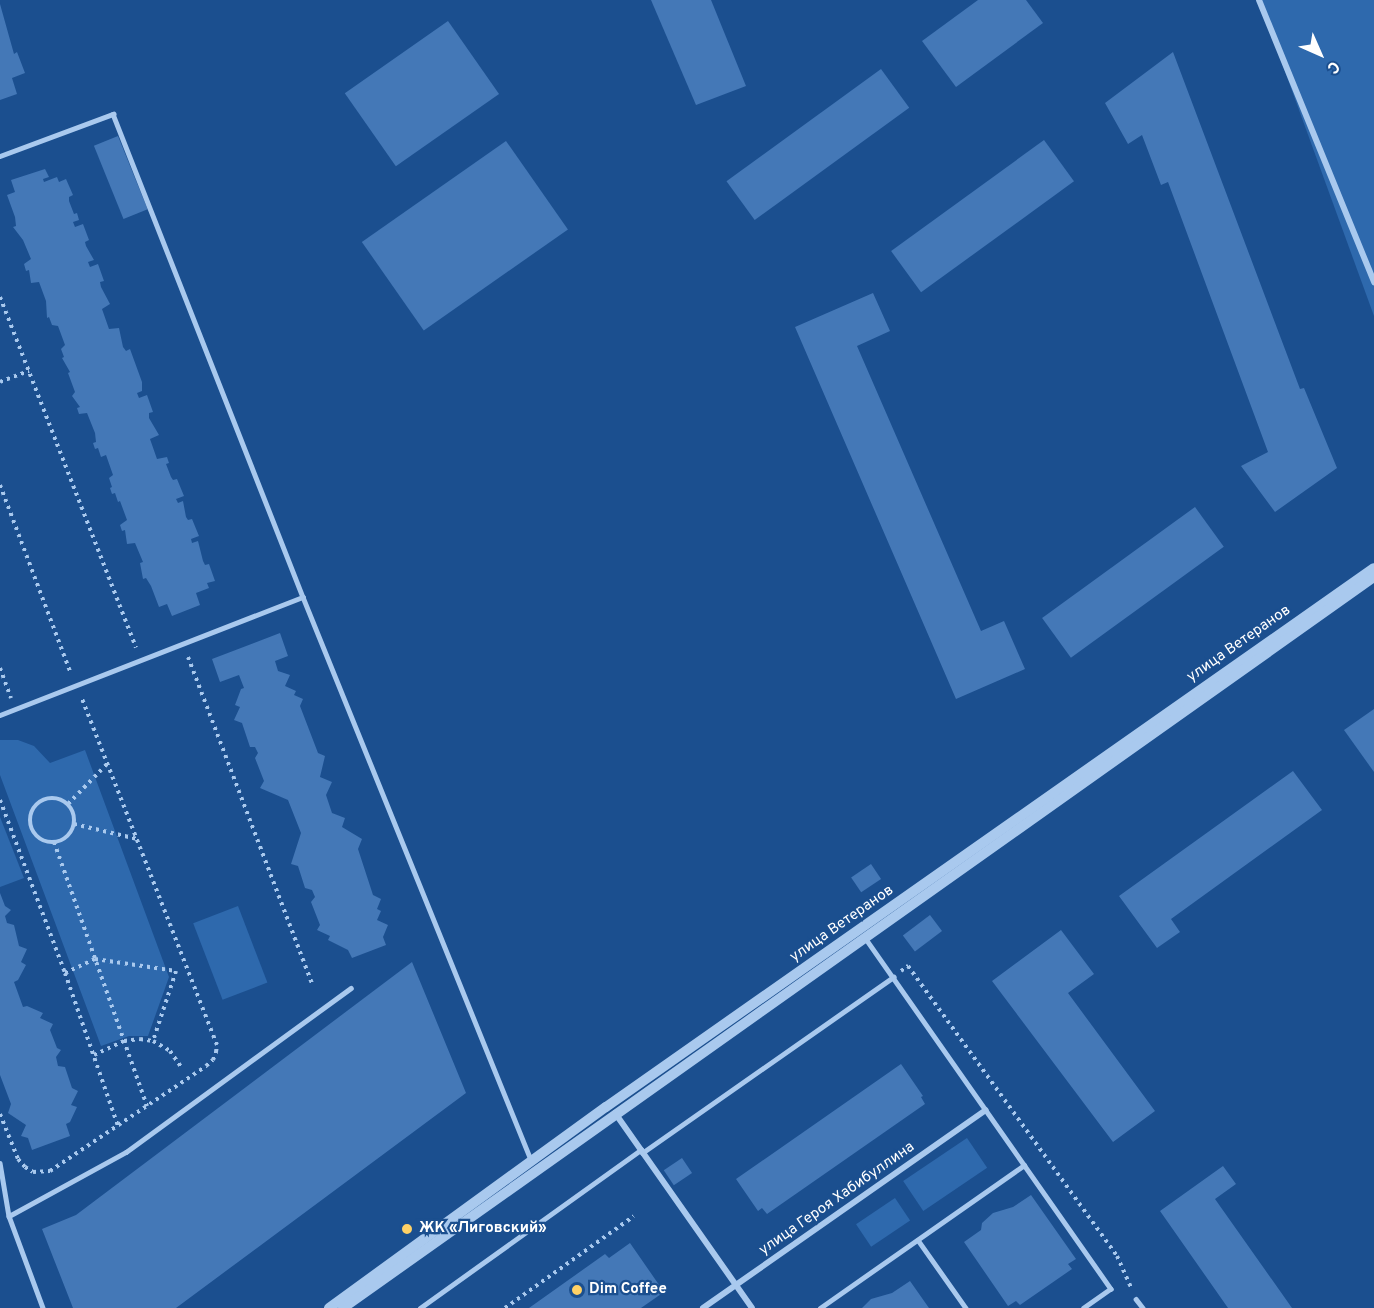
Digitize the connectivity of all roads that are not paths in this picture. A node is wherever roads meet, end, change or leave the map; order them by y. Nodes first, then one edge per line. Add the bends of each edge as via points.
1 (1259, 0) edge
2 (0, 156) edge
3 (1374, 282) edge
4 (1374, 568) edge
5 (1374, 577) edge
6 (303, 597) junction
7 (0, 716) edge
8 (862, 933) junction
9 (893, 977) junction
10 (351, 988) dead end
11 (986, 1110) junction
12 (615, 1113) junction
13 (642, 1151) junction
14 (531, 1161) junction
15 (0, 1162) edge
16 (1024, 1165) junction
17 (9, 1216) junction
18 (918, 1240) junction
19 (735, 1284) junction
20 (1136, 1299) road end
21 (43, 1308) edge
22 (329, 1308) edge
23 (344, 1308) edge
24 (420, 1308) edge
25 (703, 1308) edge
26 (752, 1308) edge
27 (820, 1308) edge
28 (966, 1308) edge
29 (1084, 1308) edge
30 (1143, 1308) edge

1 - 3 street
2 - 6 lane via 113,114
4 - 8 street, улица Ветеранов
5 - 8 street, улица Ветеранов
6 - 7 lane
6 - 14 lane
8 - 9 lane
8 - 12 street, улица Ветеранов
8 - 14 street, улица Ветеранов
9 - 11 lane
9 - 13 lane
10 - 17 lane via 126,1152
11 - 16 lane
11 - 19 street, улица Героя Хабибуллина
12 - 13 street
12 - 23 street, улица Ветеранов
13 - 19 street
13 - 24 lane
14 - 22 street, улица Ветеранов
15 - 17 lane
16 - 18 lane
16 - 29 lane via 1111,1289
17 - 21 lane
18 - 27 lane
18 - 28 lane
19 - 25 street, улица Героя Хабибуллина
19 - 26 street
20 - 30 lane

